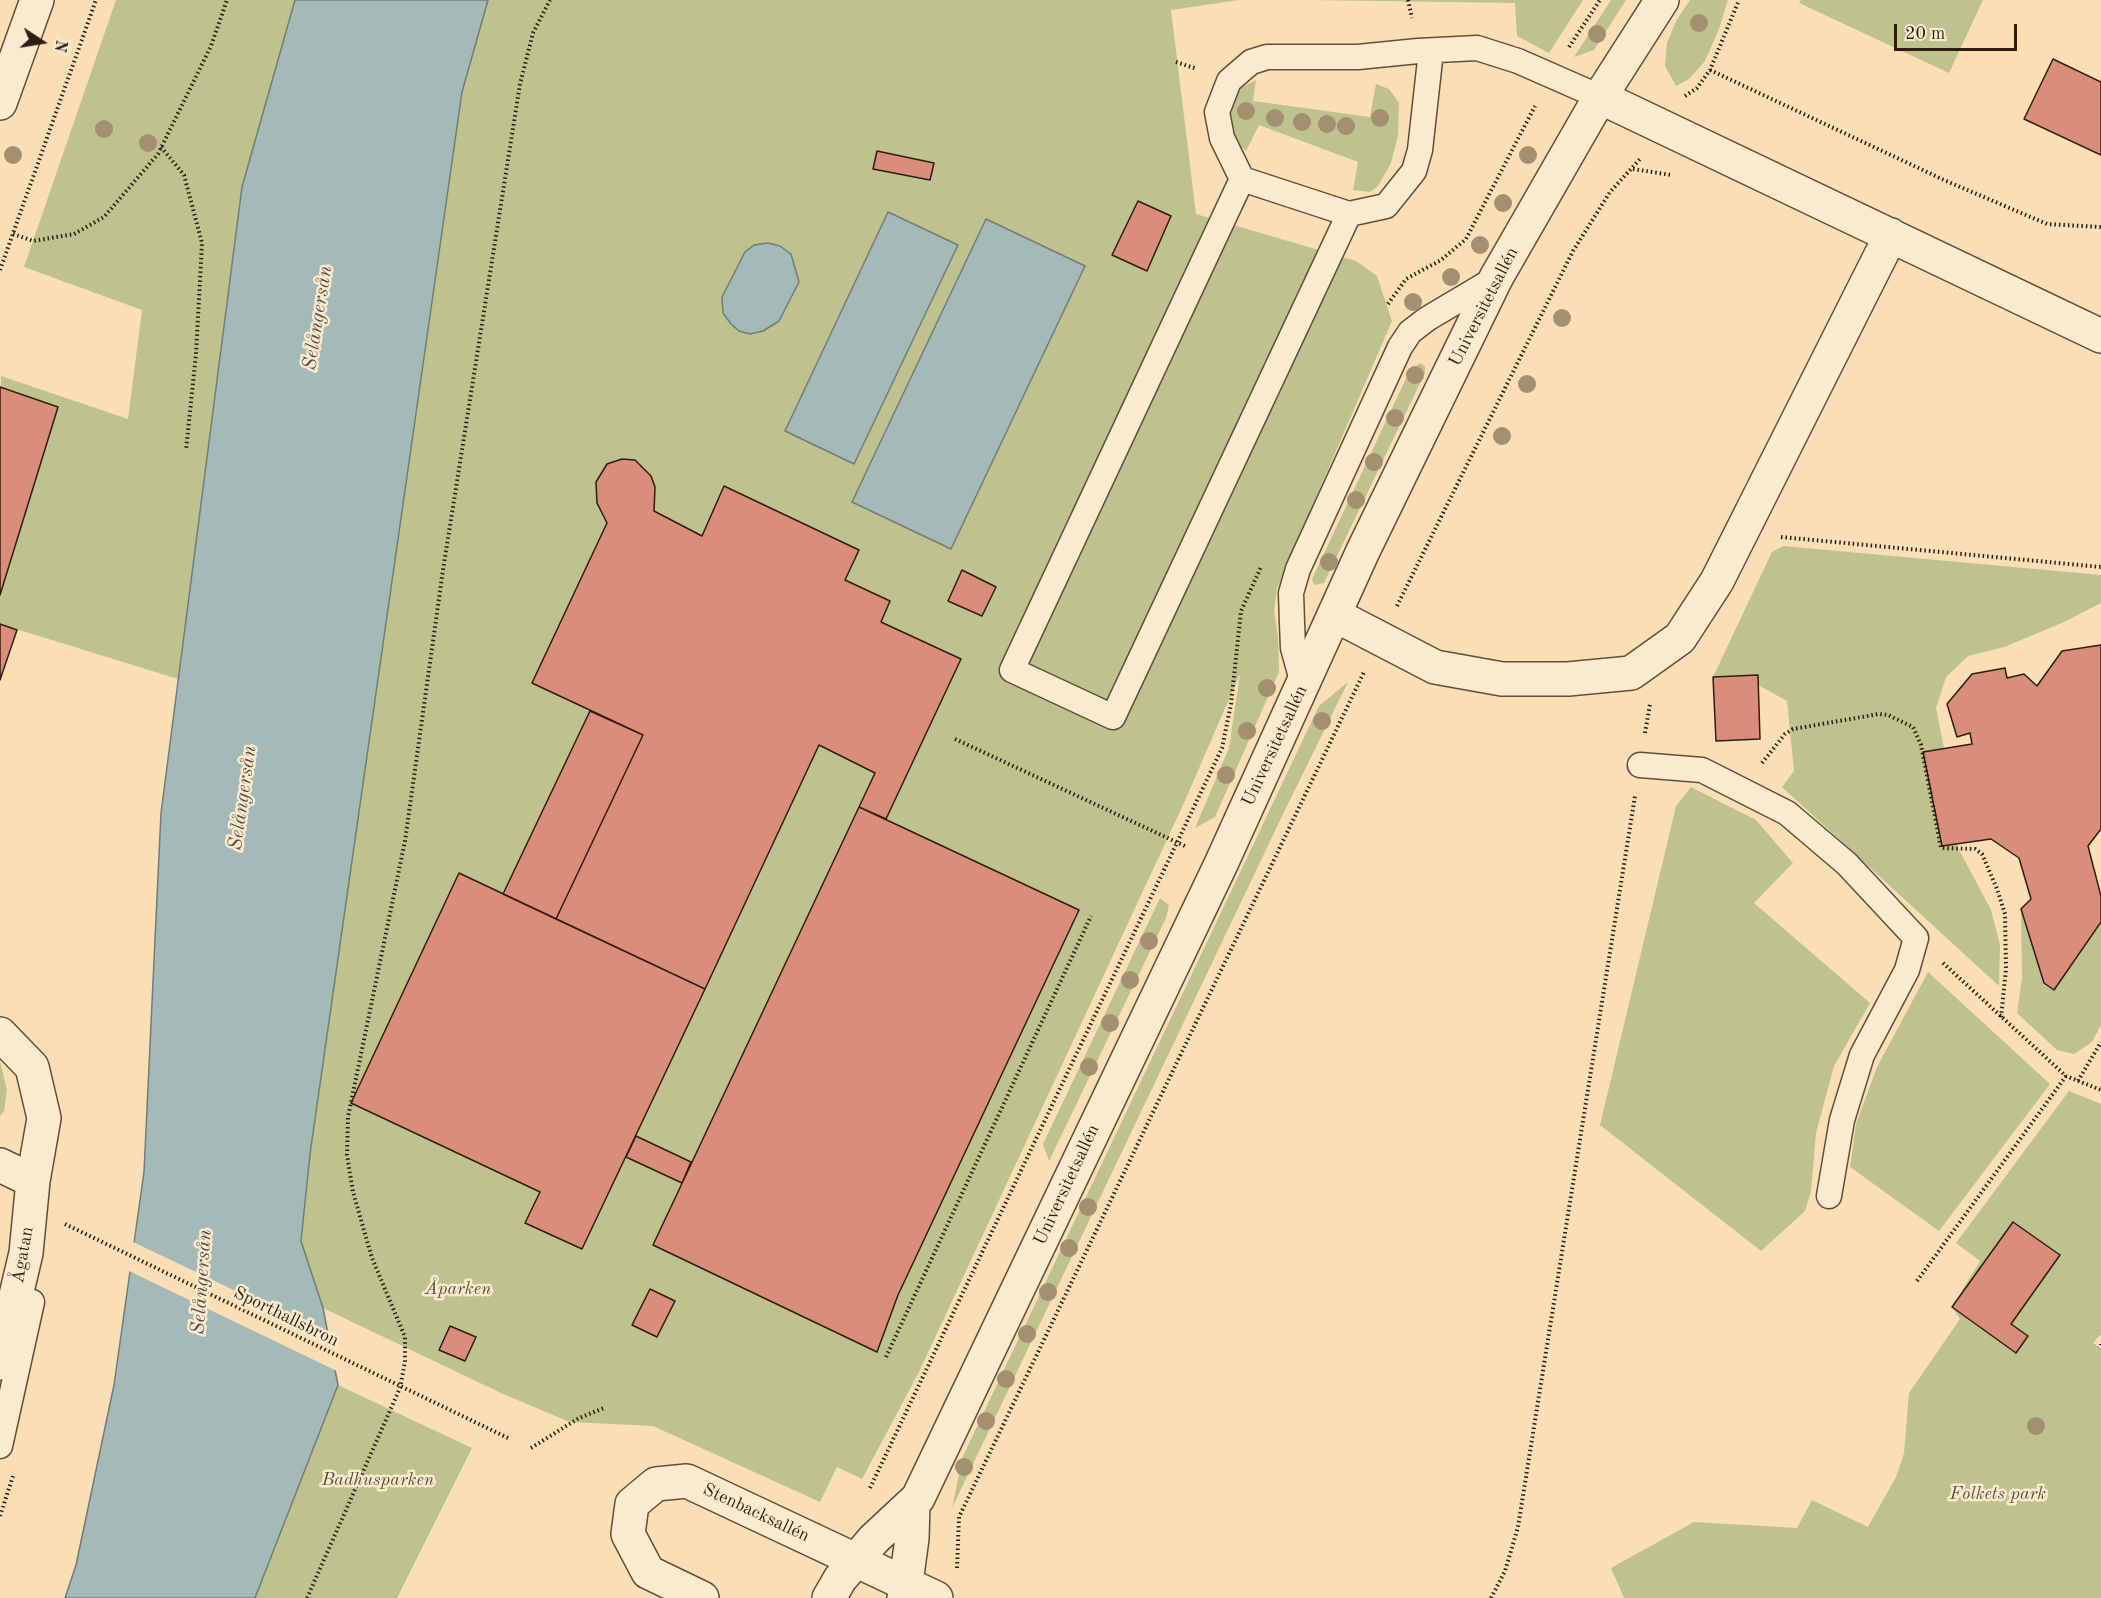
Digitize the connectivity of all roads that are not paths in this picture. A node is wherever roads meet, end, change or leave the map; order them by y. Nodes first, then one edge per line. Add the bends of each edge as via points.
1 (37, 0) edge
2 (1662, 0) edge
3 (1431, 51) junction
4 (1600, 97) junction
5 (0, 103) edge
6 (1242, 179) junction
7 (1349, 214) junction
8 (1891, 234) junction
9 (1496, 278) junction
10 (2101, 336) edge
11 (1335, 615) junction
12 (1303, 684) junction
13 (1640, 765) road end
14 (0, 1034) edge
15 (0, 1165) edge
16 (33, 1181) junction
17 (1829, 1197) dead end
18 (15, 1298) junction
19 (0, 1363) edge
20 (0, 1446) edge
21 (913, 1505) junction
22 (857, 1560) junction
23 (905, 1591) edge
24 (702, 1598) edge
25 (829, 1598) edge
26 (936, 1598) edge

1 - 5 street
2 - 4 street, Universitetsallén
3 - 4 lane via 1478,48 1518,60
3 - 6 lane via 1358,57 1267,57 1251,62 1229,81 1217,112 1222,138
3 - 7 lane via 1414,171 1386,206
4 - 8 street
4 - 9 street, Universitetsallén
6 - 7 lane
6 - 7 lane via 1012,670 1113,717
8 - 10 street
8 - 11 street via 1717,581 1680,638 1631,673 1569,679 1502,678 1436,667
9 - 11 street, Universitetsallén
9 - 12 lane via 1410,332 1400,347 1298,569 1291,593 1293,648
11 - 12 street, Universitetsallén
12 - 21 street, Universitetsallén via 1016,1296
13 - 17 lane via 1702,770 1787,813 1847,864 1916,938 1907,970 1862,1054 1842,1120
14 - 16 street, Ågatan via 32,1067 44,1118
15 - 16 street
16 - 18 street, Ågatan via 26,1252
18 - 19 street, Ågatan
18 - 20 lane via 32,1302
21 - 22 street, Universitetsallén via 887,1526
21 - 23 street, Universitetsallén
22 - 23 street, Stenbacksallén
22 - 24 street, Stenbacksallén via 687,1481 656,1484 632,1504 628,1534 648,1572
22 - 25 street, Universitetsallén
23 - 26 street, Stenbacksallén

